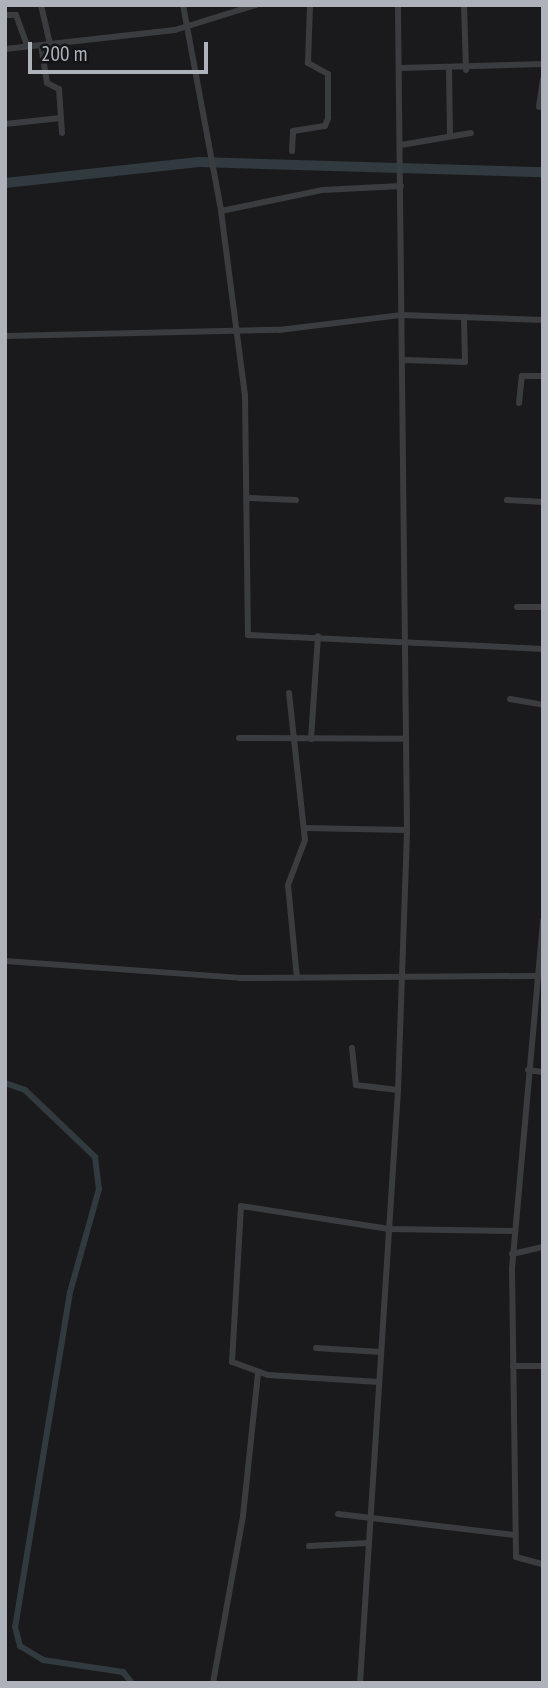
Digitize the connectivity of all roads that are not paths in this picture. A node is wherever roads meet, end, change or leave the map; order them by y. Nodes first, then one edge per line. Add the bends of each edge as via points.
1 (41, 5) edge
2 (183, 5) edge
3 (256, 5) edge
4 (310, 5) edge
5 (398, 5) edge
6 (464, 5) edge
7 (5, 15) edge
8 (187, 25) junction
9 (50, 44) junction
10 (41, 45) junction
11 (27, 47) junction
12 (5, 49) edge
13 (543, 64) edge
14 (400, 68) junction
15 (449, 70) junction
16 (466, 70) junction
17 (543, 79) edge
18 (539, 107) dead end
19 (61, 118) junction
20 (5, 124) edge
21 (62, 133) dead end
22 (471, 133) dead end
23 (450, 135) junction
24 (401, 145) junction
25 (292, 151) dead end
26 (401, 186) junction
27 (221, 211) junction
28 (402, 315) junction
29 (464, 317) junction
30 (543, 320) edge
31 (237, 332) junction
32 (5, 336) edge
33 (404, 360) junction
34 (543, 376) edge
35 (519, 403) dead end
36 (250, 498) junction
37 (296, 500) dead end
38 (507, 500) dead end
39 (543, 502) edge
40 (517, 607) dead end
41 (543, 607) edge
42 (318, 636) junction
43 (406, 640) junction
44 (543, 649) edge
45 (289, 694) dead end
46 (510, 699) dead end
47 (543, 705) edge
48 (239, 738) dead end
49 (292, 739) junction
50 (311, 739) junction
51 (405, 739) junction
52 (304, 828) junction
53 (407, 830) junction
54 (543, 921) edge
55 (5, 961) edge
56 (536, 976) junction
57 (297, 978) junction
58 (402, 978) junction
59 (352, 1048) dead end
60 (528, 1070) junction
61 (543, 1072) edge
62 (398, 1090) junction
63 (389, 1229) junction
64 (512, 1231) junction
65 (543, 1247) edge
66 (513, 1254) junction
67 (316, 1348) dead end
68 (381, 1352) junction
69 (513, 1366) junction
70 (543, 1366) edge
71 (258, 1373) junction
72 (379, 1382) junction
73 (338, 1514) dead end
74 (370, 1519) junction
75 (515, 1535) junction
76 (369, 1543) junction
77 (309, 1546) dead end
78 (543, 1564) edge
79 (213, 1683) edge
80 (360, 1683) edge

1 - 9 street
2 - 8 street
3 - 8 street
4 - 25 street via 308,63 328,74 328,118 325,125 293,131
5 - 14 street
6 - 16 street
7 - 11 street via 16,15
8 - 9 street
8 - 27 street
9 - 10 street
10 - 11 street
10 - 19 street via 48,87 59,89
11 - 12 street
13 - 16 street
14 - 15 street
14 - 24 street
15 - 16 street
15 - 23 street
17 - 18 street
19 - 20 street
19 - 21 street
22 - 23 street
23 - 24 street
24 - 26 street
26 - 27 street via 322,190
26 - 28 street
27 - 31 street
28 - 29 street
28 - 31 street
28 - 33 street
29 - 30 street
29 - 33 street via 465,362
31 - 32 street
31 - 36 street
33 - 43 street
34 - 35 street via 522,376
36 - 37 street
36 - 42 street via 248,635
38 - 39 street
40 - 41 street
42 - 43 street
42 - 50 street
43 - 44 street
43 - 51 street
45 - 49 street
46 - 47 street
48 - 49 street
49 - 50 street
49 - 52 street
50 - 51 street
51 - 53 street
52 - 53 street
52 - 57 street via 305,851 290,870 288,885
53 - 58 street
54 - 56 street
55 - 57 street
56 - 58 street
56 - 60 street
57 - 58 street
58 - 62 street
59 - 62 street via 356,1085
60 - 61 street
60 - 64 street
62 - 63 street
63 - 64 street
63 - 68 street
63 - 71 street via 241,1206 230,1357
64 - 66 street
65 - 66 street
66 - 69 street
67 - 68 street
68 - 72 street
69 - 70 street
69 - 75 street
71 - 72 street
71 - 79 street via 243,1516
72 - 74 street
73 - 74 street
74 - 75 street
74 - 76 street
75 - 78 street via 519,1561
76 - 77 street
76 - 80 street

